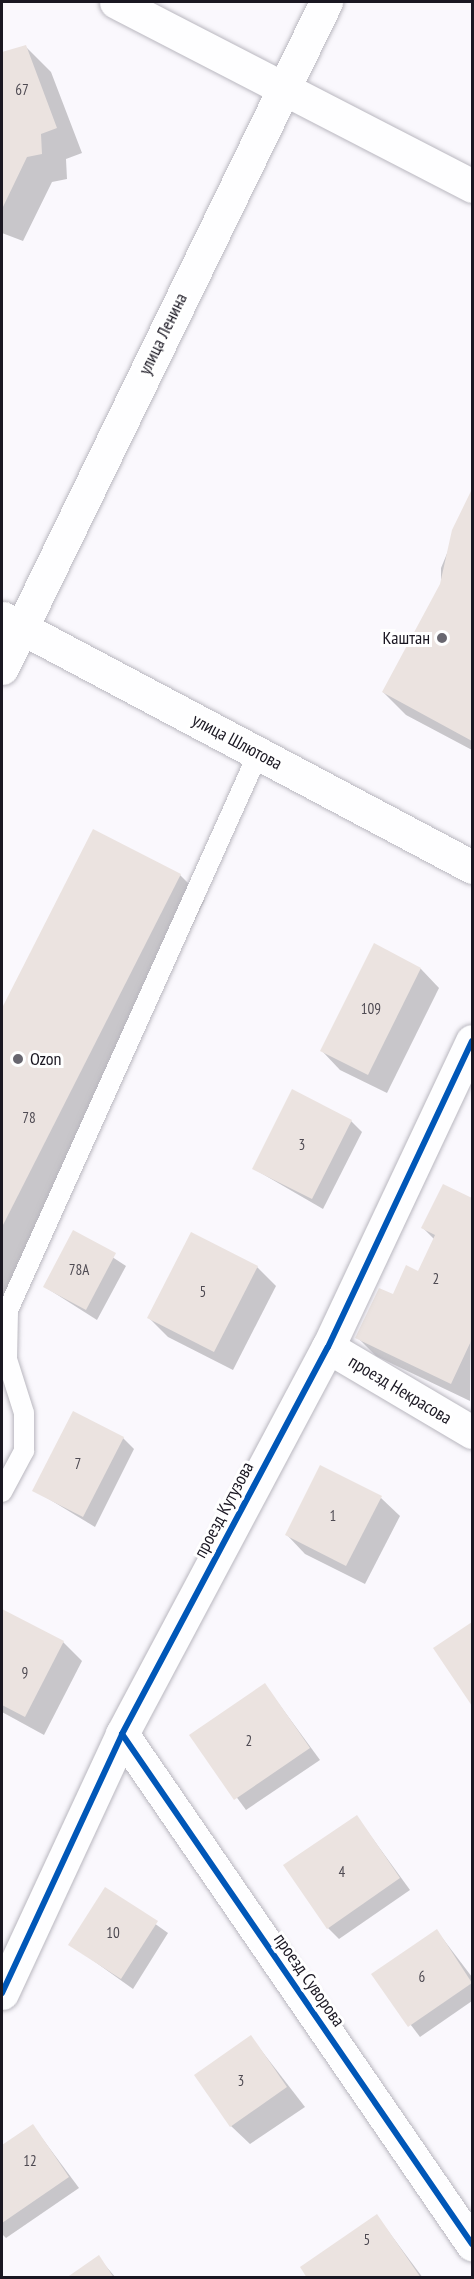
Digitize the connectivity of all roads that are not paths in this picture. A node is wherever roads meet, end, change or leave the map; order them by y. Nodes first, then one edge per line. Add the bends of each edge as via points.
1 (116, 2) edge
2 (326, 2) edge
3 (281, 88) junction
4 (472, 186) edge
5 (12, 622) edge
6 (2, 668) edge
7 (258, 754) junction
8 (472, 867) edge
9 (472, 1041) edge
10 (328, 1347) junction
11 (472, 1432) edge
12 (2, 1492) edge
13 (122, 1734) junction
14 (2, 1993) edge
15 (472, 2244) edge

1 - 3 street
2 - 3 street, улица Ленина
3 - 4 street
3 - 5 street, улица Ленина
5 - 6 street, улица Ленина
5 - 7 street, улица Шлютова
7 - 8 street, улица Шлютова
7 - 12 lane via 8,1310 7,1359 24,1413 24,1451
9 - 10 street, проезд Кутузова
10 - 11 street, проезд Некрасова
10 - 13 street, проезд Кутузова
13 - 14 street, проезд Кутузова
13 - 15 street, проезд Суворова

